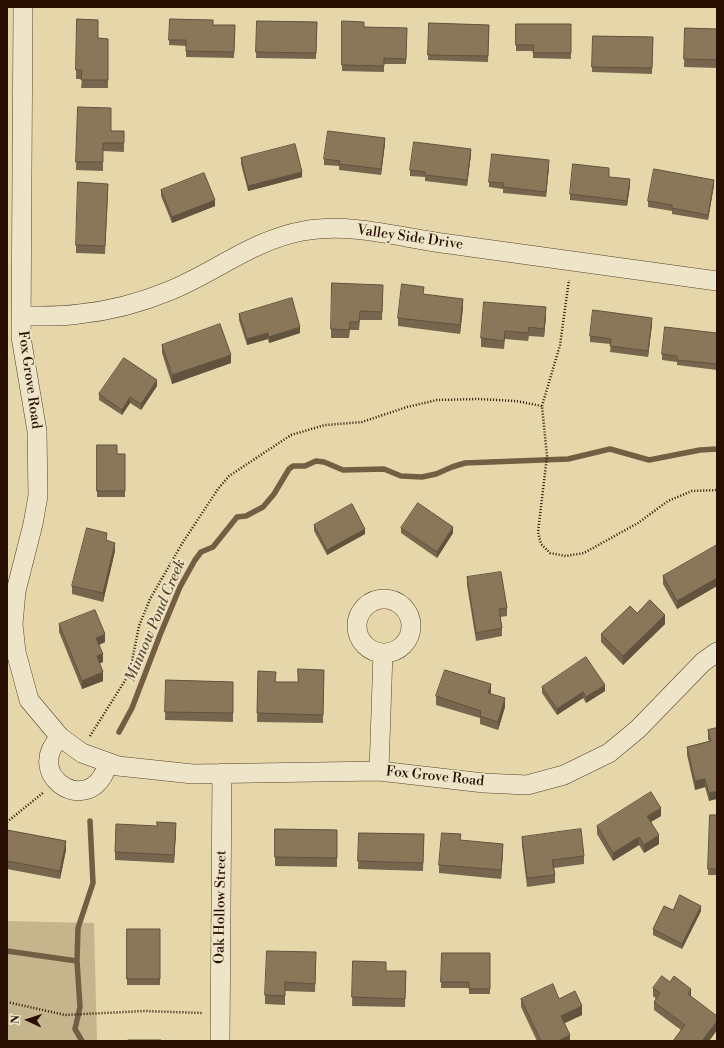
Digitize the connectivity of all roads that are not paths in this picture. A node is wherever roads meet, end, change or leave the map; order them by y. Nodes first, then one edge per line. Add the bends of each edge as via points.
1 (22, 7) edge
2 (717, 281) edge
3 (21, 316) junction
4 (717, 652) edge
5 (383, 653) dead end
6 (60, 737) junction
7 (108, 763) junction
8 (379, 771) junction
9 (222, 773) junction
10 (220, 1041) edge

1 - 3 street, Fox Grove Road
2 - 3 street, Valley Side Drive via 440,243 384,232 342,229 304,231 273,239 170,291 128,305 78,314
3 - 6 street, Fox Grove Road via 25,361 37,431 38,496 16,591 13,624 16,652 29,700
4 - 8 street, Fox Grove Road via 703,662 638,729 609,753 564,775 527,785 484,783
5 - 8 street
6 - 7 street, Fox Grove Road via 78,750
6 - 7 street via 52,745 48,756 49,768 54,779 62,786 73,791 95,785 103,777
7 - 9 street, Fox Grove Road via 193,774
8 - 9 street, Fox Grove Road
9 - 10 street, Oak Hollow Street

